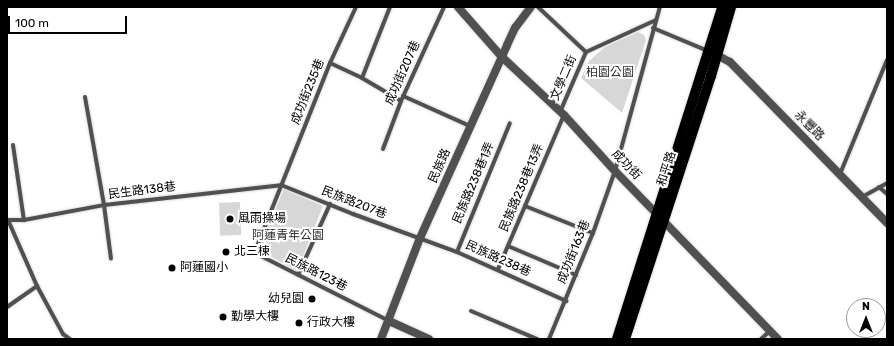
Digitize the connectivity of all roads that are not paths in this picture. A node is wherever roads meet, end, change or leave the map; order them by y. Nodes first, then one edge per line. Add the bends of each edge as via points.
1 (356, 7) edge
2 (390, 7) edge
3 (444, 7) edge
4 (458, 7) edge
5 (531, 7) edge
6 (538, 7) edge
7 (660, 7) edge
8 (722, 7) edge
9 (731, 7) edge
10 (656, 20) junction
11 (653, 28) junction
12 (586, 52) junction
13 (713, 53) junction
14 (502, 57) junction
15 (887, 60) edge
16 (330, 63) junction
17 (362, 78) junction
18 (403, 96) junction
19 (84, 97) dead end
20 (401, 101) junction
21 (562, 114) junction
22 (510, 122) dead end
23 (471, 126) junction
24 (13, 146) dead end
25 (383, 149) dead end
26 (615, 171) junction
27 (840, 174) junction
28 (887, 183) edge
29 (281, 185) junction
30 (879, 187) junction
31 (887, 194) edge
32 (862, 197) junction
33 (330, 204) junction
34 (104, 206) junction
35 (525, 206) junction
36 (656, 212) junction
37 (7, 220) edge
38 (24, 220) junction
39 (664, 220) junction
40 (887, 223) edge
41 (594, 233) junction
42 (420, 238) junction
43 (508, 246) junction
44 (457, 252) junction
45 (111, 259) dead end
46 (498, 269) junction
47 (298, 275) junction
48 (576, 275) junction
49 (37, 286) junction
50 (566, 301) junction
51 (7, 308) edge
52 (471, 311) dead end
53 (388, 321) junction
54 (770, 331) junction
55 (70, 339) edge
56 (380, 339) edge
57 (429, 339) edge
58 (537, 339) edge
59 (549, 339) edge
60 (616, 339) edge
61 (625, 339) edge
62 (761, 339) edge
63 (778, 339) edge

1 - 16 lane, 成功街235巷
2 - 17 lane
3 - 18 lane, 成功街207巷
4 - 14 street, 成功街
5 - 14 street, 民族路 via 515,28
6 - 12 lane, 文學二街
7 - 10 lane, 成功街163巷
8 - 13 main road, 和平路
9 - 13 main road, 和平路
10 - 11 lane, 成功街163巷
10 - 12 lane, 文學二街
11 - 13 lane
11 - 26 lane, 成功街163巷
12 - 21 lane, 文學二街
13 - 27 street, 永豐路 via 730,62
13 - 36 main road, 和平路
13 - 39 main road, 和平路
14 - 21 street, 成功街
14 - 23 street, 民族路
15 - 27 lane
16 - 17 lane
16 - 29 lane, 成功街235巷
17 - 20 lane
18 - 20 lane, 成功街207巷
18 - 23 lane
19 - 34 lane
20 - 25 lane, 成功街207巷
21 - 26 street, 成功街
21 - 35 lane, 民族路238巷13弄
22 - 44 lane, 民族路238巷1弄
23 - 42 street, 民族路
24 - 38 lane
26 - 36 street, 成功街
26 - 41 lane, 成功街163巷
27 - 32 street, 永豐路
28 - 30 lane
29 - 33 lane, 民族路207巷
29 - 34 lane, 民生路138巷
29 - 47 lane, 民族路123巷 via 259,238 258,250 259,255
30 - 31 lane
30 - 32 lane
32 - 40 street, 永豐路
33 - 42 lane, 民族路207巷
33 - 47 lane
34 - 38 lane, 民生路138巷
34 - 45 lane
35 - 41 lane
35 - 43 lane, 民族路238巷13弄
36 - 39 street, 成功街
36 - 60 main road, 和平路
37 - 38 lane, 民生路138巷
37 - 49 lane
39 - 54 street, 成功街
39 - 61 main road, 和平路
41 - 48 lane, 成功街163巷
42 - 44 lane, 民族路238巷
42 - 53 street, 民族路
43 - 46 lane, 民族路238巷13弄
43 - 48 lane
44 - 46 lane, 民族路238巷
46 - 50 lane, 民族路238巷
47 - 53 lane, 民族路123巷
48 - 50 lane, 成功街163巷
49 - 51 lane
49 - 55 lane via 63,334
50 - 59 lane, 成功街163巷
52 - 58 lane
53 - 56 street, 民族路
53 - 57 street
54 - 62 lane
54 - 63 street, 成功街

